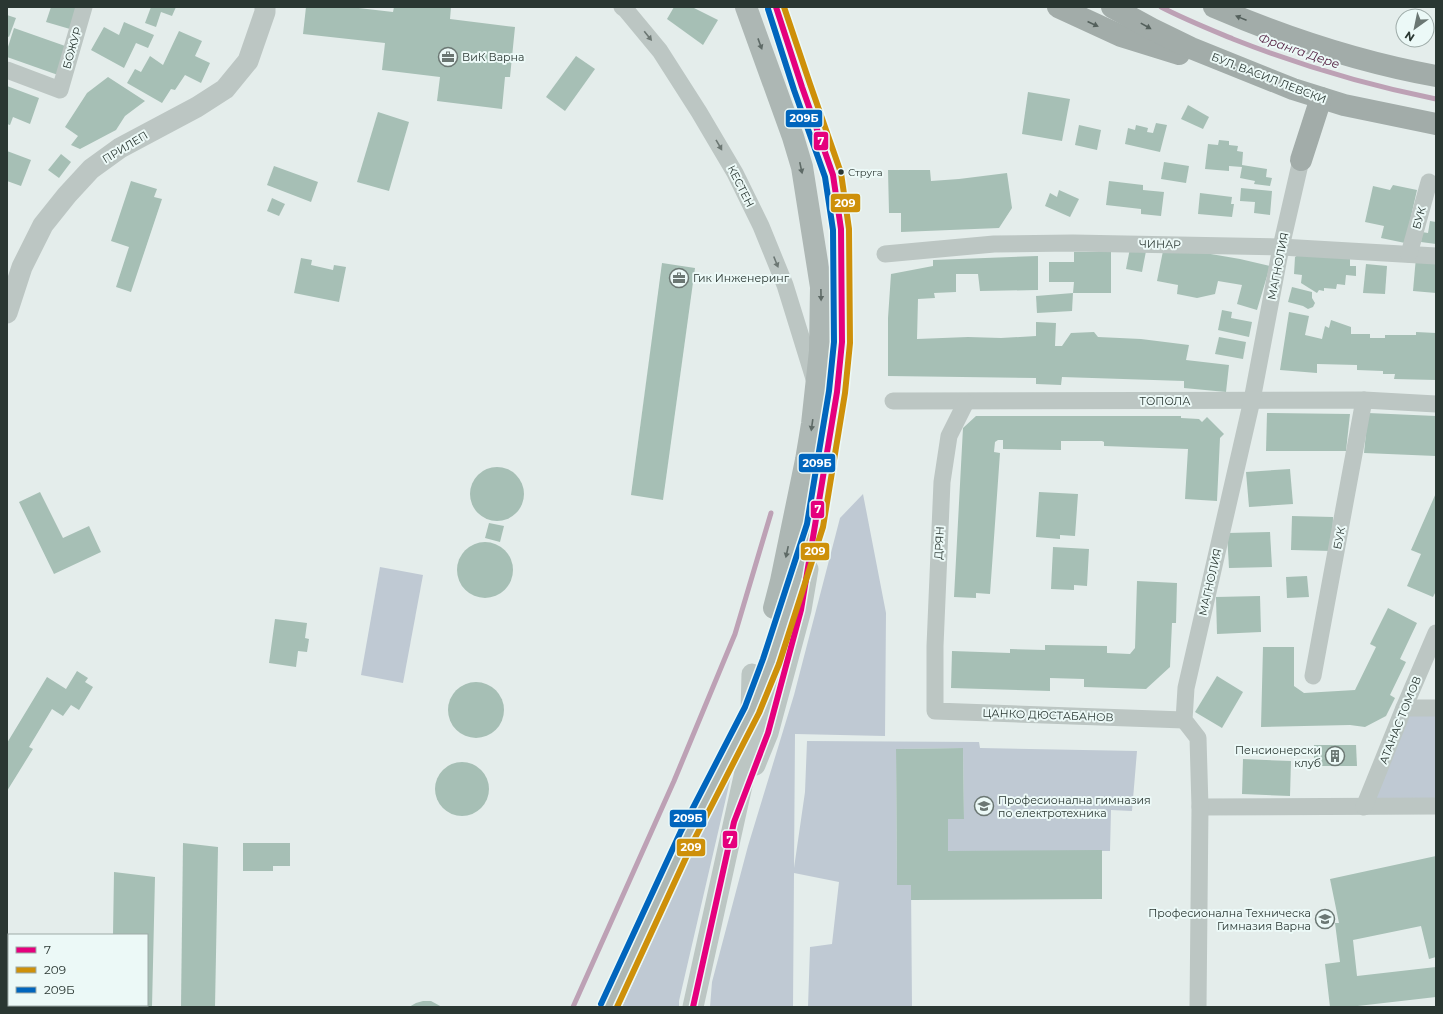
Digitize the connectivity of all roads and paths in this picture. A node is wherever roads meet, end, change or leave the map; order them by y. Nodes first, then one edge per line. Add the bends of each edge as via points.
1 (84, 7) edge
2 (265, 7) edge
3 (622, 7) edge
4 (746, 7) edge
5 (776, 7) edge
6 (1058, 7) edge
7 (1112, 7) edge
8 (1214, 7) edge
9 (1252, 7) edge
10 (1330, 51) junction
11 (1364, 60) junction
12 (1436, 64) edge
13 (7, 70) edge
14 (1436, 76) edge
15 (1293, 89) junction
16 (1321, 98) junction
17 (1344, 105) junction
18 (1436, 124) edge
19 (1436, 134) edge
20 (1301, 160) joint
21 (1429, 182) dead end
22 (1281, 247) junction
23 (885, 254) dead end
24 (1409, 254) junction
25 (1436, 256) edge
26 (7, 313) edge
27 (817, 387) junction
28 (1252, 400) junction
29 (1364, 400) junction
30 (893, 401) dead end
31 (966, 402) junction
32 (1436, 404) edge
33 (815, 526) junction
34 (1436, 634) edge
35 (752, 674) junction
36 (1313, 676) dead end
37 (934, 688) joint
38 (1404, 708) junction
39 (1436, 708) edge
40 (752, 710) junction
41 (1184, 720) junction
42 (1436, 806) edge
43 (1200, 807) junction
44 (1364, 807) junction
45 (734, 822) junction
46 (596, 1007) edge
47 (608, 1007) edge
48 (693, 1007) edge
49 (1198, 1007) edge

1 - 13 street, БОЖУР via 60,90
2 - 26 street, ПРИЛЕП via 248,61 225,89 120,148 91,169 67,195 43,225 22,267
3 -> 27 street, КЕСТЕН via 660,51 735,173 761,226 785,285
4 -> 27 main road via 802,167 821,287 822,322
5 - 33 main road via 833,175 841,229 842,342 837,392
6 -> 15 highway via 1121,36
7 -> 15 highway, БУЛ. ВАСИЛ ЛЕВСКИ via 1192,48
10 -> 8 highway
9 - 10 highway
10 - 11 highway
11 - 12 highway
11 - 14 highway
15 - 16 highway, БУЛ. ВАСИЛ ЛЕВСКИ
16 - 17 highway, БУЛ. ВАСИЛ ЛЕВСКИ
16 - 20 highway
17 - 18 highway, БУЛ. ВАСИЛ ЛЕВСКИ
17 - 19 highway
20 - 22 street, МАГНОЛИЯ
21 - 24 street, БУК
22 - 23 street, ЧИНАР via 1073,242 994,244
22 - 24 street, ЧИНАР
22 - 28 street, МАГНОЛИЯ
24 - 25 street, ЧИНАР
27 -> 35 main road via 806,460 781,581
28 - 29 street, ТОПОЛА
28 - 31 street, ТОПОЛА
28 - 41 street, МАГНОЛИЯ via 1186,688
29 - 32 street, ТОПОЛА
29 - 36 street, БУК
30 - 31 street, ТОПОЛА
31 - 37 street, ДРЯН via 949,436 942,482
33 - 40 main road via 771,662
33 - 45 street via 801,610 768,733
34 - 38 street, АТАНАС ТОМОВ
35 - 40 street
35 - 46 main road
37 - 41 street, ЦАНКО ДЮСТАБАНОВ via 935,711
38 - 39 street
38 - 44 street, АТАНАС ТОМОВ
40 - 45 street via 750,749
40 - 47 main road via 688,834
41 - 43 street via 1198,738
42 - 44 street
43 - 44 street
43 - 49 street
45 - 48 street

